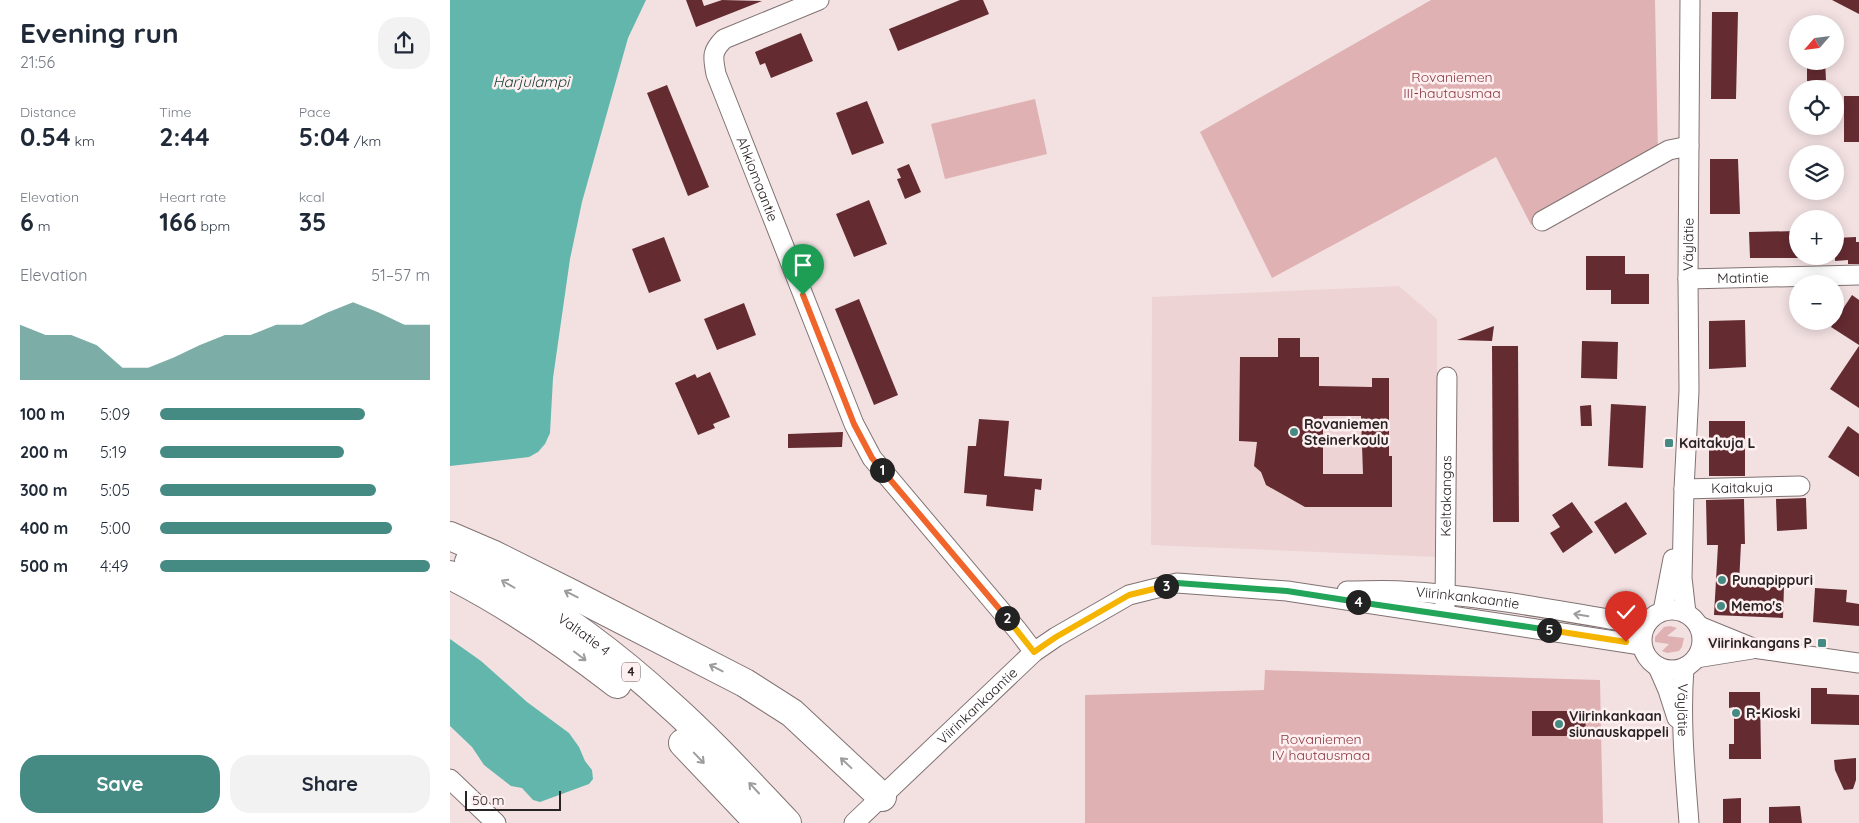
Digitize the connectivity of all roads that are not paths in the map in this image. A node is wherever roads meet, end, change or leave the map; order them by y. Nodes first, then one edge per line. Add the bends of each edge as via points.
1 (819, 0) edge
2 (1690, 0) edge
3 (1689, 146) junction
4 (1542, 222) dead end
5 (1859, 276) edge
6 (1688, 279) junction
7 (1448, 377) dead end
8 (1800, 486) dead end
9 (1684, 489) junction
10 (450, 536) edge
11 (450, 552) edge
12 (450, 575) edge
13 (1287, 591) junction
14 (1446, 595) junction
15 (1663, 611) junction
16 (1444, 615) junction
17 (1692, 620) junction
18 (1646, 622) junction
19 (1641, 645) junction
20 (1753, 648) junction
21 (1034, 652) junction
22 (1690, 663) junction
23 (1859, 663) edge
24 (1658, 667) junction
25 (1683, 754) junction
26 (450, 779) edge
27 (882, 797) junction
28 (496, 823) edge
29 (759, 823) edge
30 (788, 823) edge
31 (854, 823) edge
32 (1689, 823) edge

1 - 21 street, Ahkiomaantie via 724,39 716,46 713,56 716,74 854,424 872,458
2 - 3 street, Väylätie
3 - 4 street via 1669,150
3 - 6 street, Väylätie
5 - 6 street, Matintie
6 - 9 street, Väylätie via 1689,391
7 - 14 street, Keltakangas
8 - 9 street, Kaitakuja
9 - 15 street, Väylätie
9 - 17 street, Väylätie via 1682,578
27 -> 10 highway via 792,713 745,683 492,554
30 -> 11 highway, Valtatie 4 / 4 via 689,722 612,657 550,610
12 -> 29 highway, Valtatie 4 / 4 via 530,620 624,690 664,724
13 - 14 street, Viirinkankaantie via 1400,591
13 - 16 street, Viirinkankaantie
13 - 21 street, Viirinkankaantie via 1177,583 1129,595
14 - 16 street, Keltakangas
18 -> 14 street, Viirinkankaantie via 1632,623
15 - 17 street via 1671,609
15 - 18 street
16 - 19 street, Viirinkankaantie
17 - 20 street
17 - 22 street via 1701,632 1702,645
18 - 19 street
19 - 24 street via 1650,662
20 - 22 street
20 - 23 street
21 - 27 street, Viirinkankaantie
22 - 24 street via 1667,670
22 - 25 street, Väylätie via 1682,710
24 - 25 street, Väylätie via 1676,712
25 - 32 street, Väylätie
26 - 28 street
27 - 31 street, Viirinkankaantie

